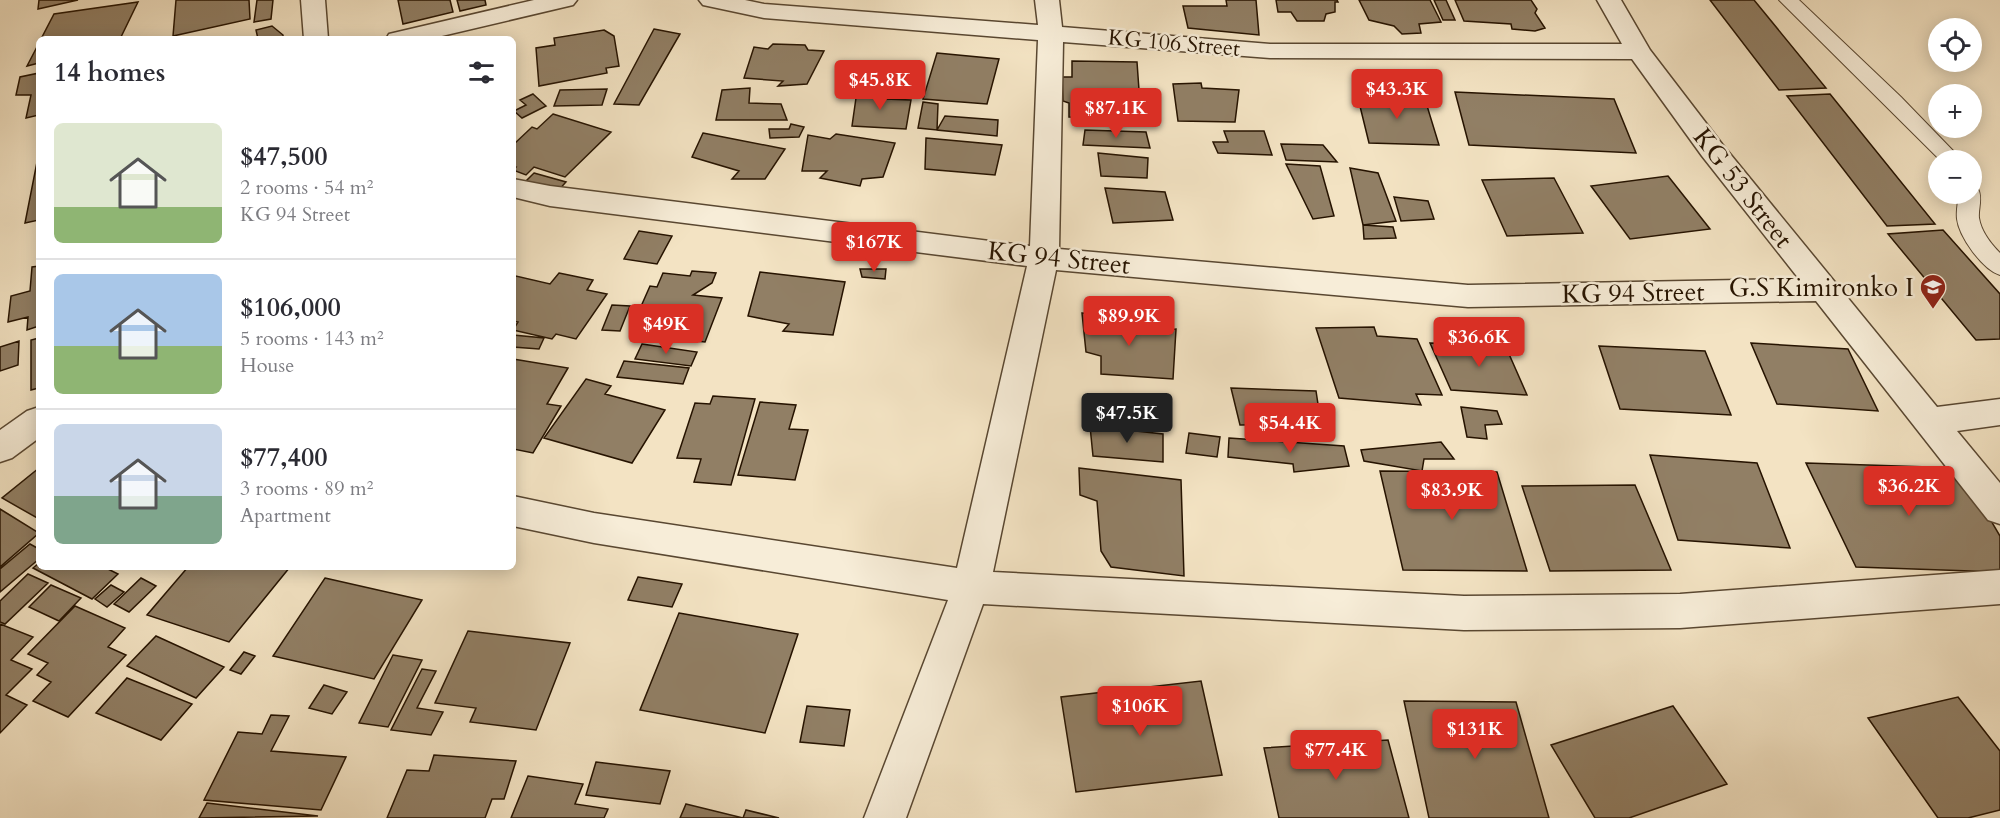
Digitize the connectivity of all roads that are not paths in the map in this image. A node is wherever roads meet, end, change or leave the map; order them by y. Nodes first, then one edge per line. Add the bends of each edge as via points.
1 (313, 0) edge
2 (565, 0) edge
3 (711, 0) edge
4 (1047, 0) edge
5 (1609, 0) edge
6 (1788, 0) edge
7 (1051, 33) junction
8 (316, 36) edge
9 (411, 36) edge
10 (1639, 52) junction
11 (1942, 150) edge
12 (516, 189) edge
13 (1969, 204) edge
14 (1044, 258) junction
15 (2000, 267) edge
16 (1824, 290) junction
17 (2000, 412) edge
18 (36, 422) edge
19 (1929, 422) junction
20 (0, 448) edge
21 (2000, 509) edge
22 (516, 512) edge
23 (971, 586) junction
24 (2000, 587) edge
25 (885, 818) edge

1 - 8 street
2 - 9 street
3 - 7 street, KG 106 Street via 764,11
4 - 7 street
5 - 10 street, KG 53 Street
6 - 11 lane
7 - 10 street, KG 106 Street via 1270,51
7 - 14 street
10 - 16 street, KG 53 Street
12 - 14 street, KG 94 Street
13 - 15 lane via 1968,220 1980,246
14 - 16 street, KG 94 Street via 1468,296
14 - 23 street
16 - 19 street, KG 53 Street
17 - 19 street
18 - 20 street
19 - 21 street, KG 53 Street
22 - 23 street via 594,528
23 - 24 street via 1464,613 1680,610
23 - 25 street

